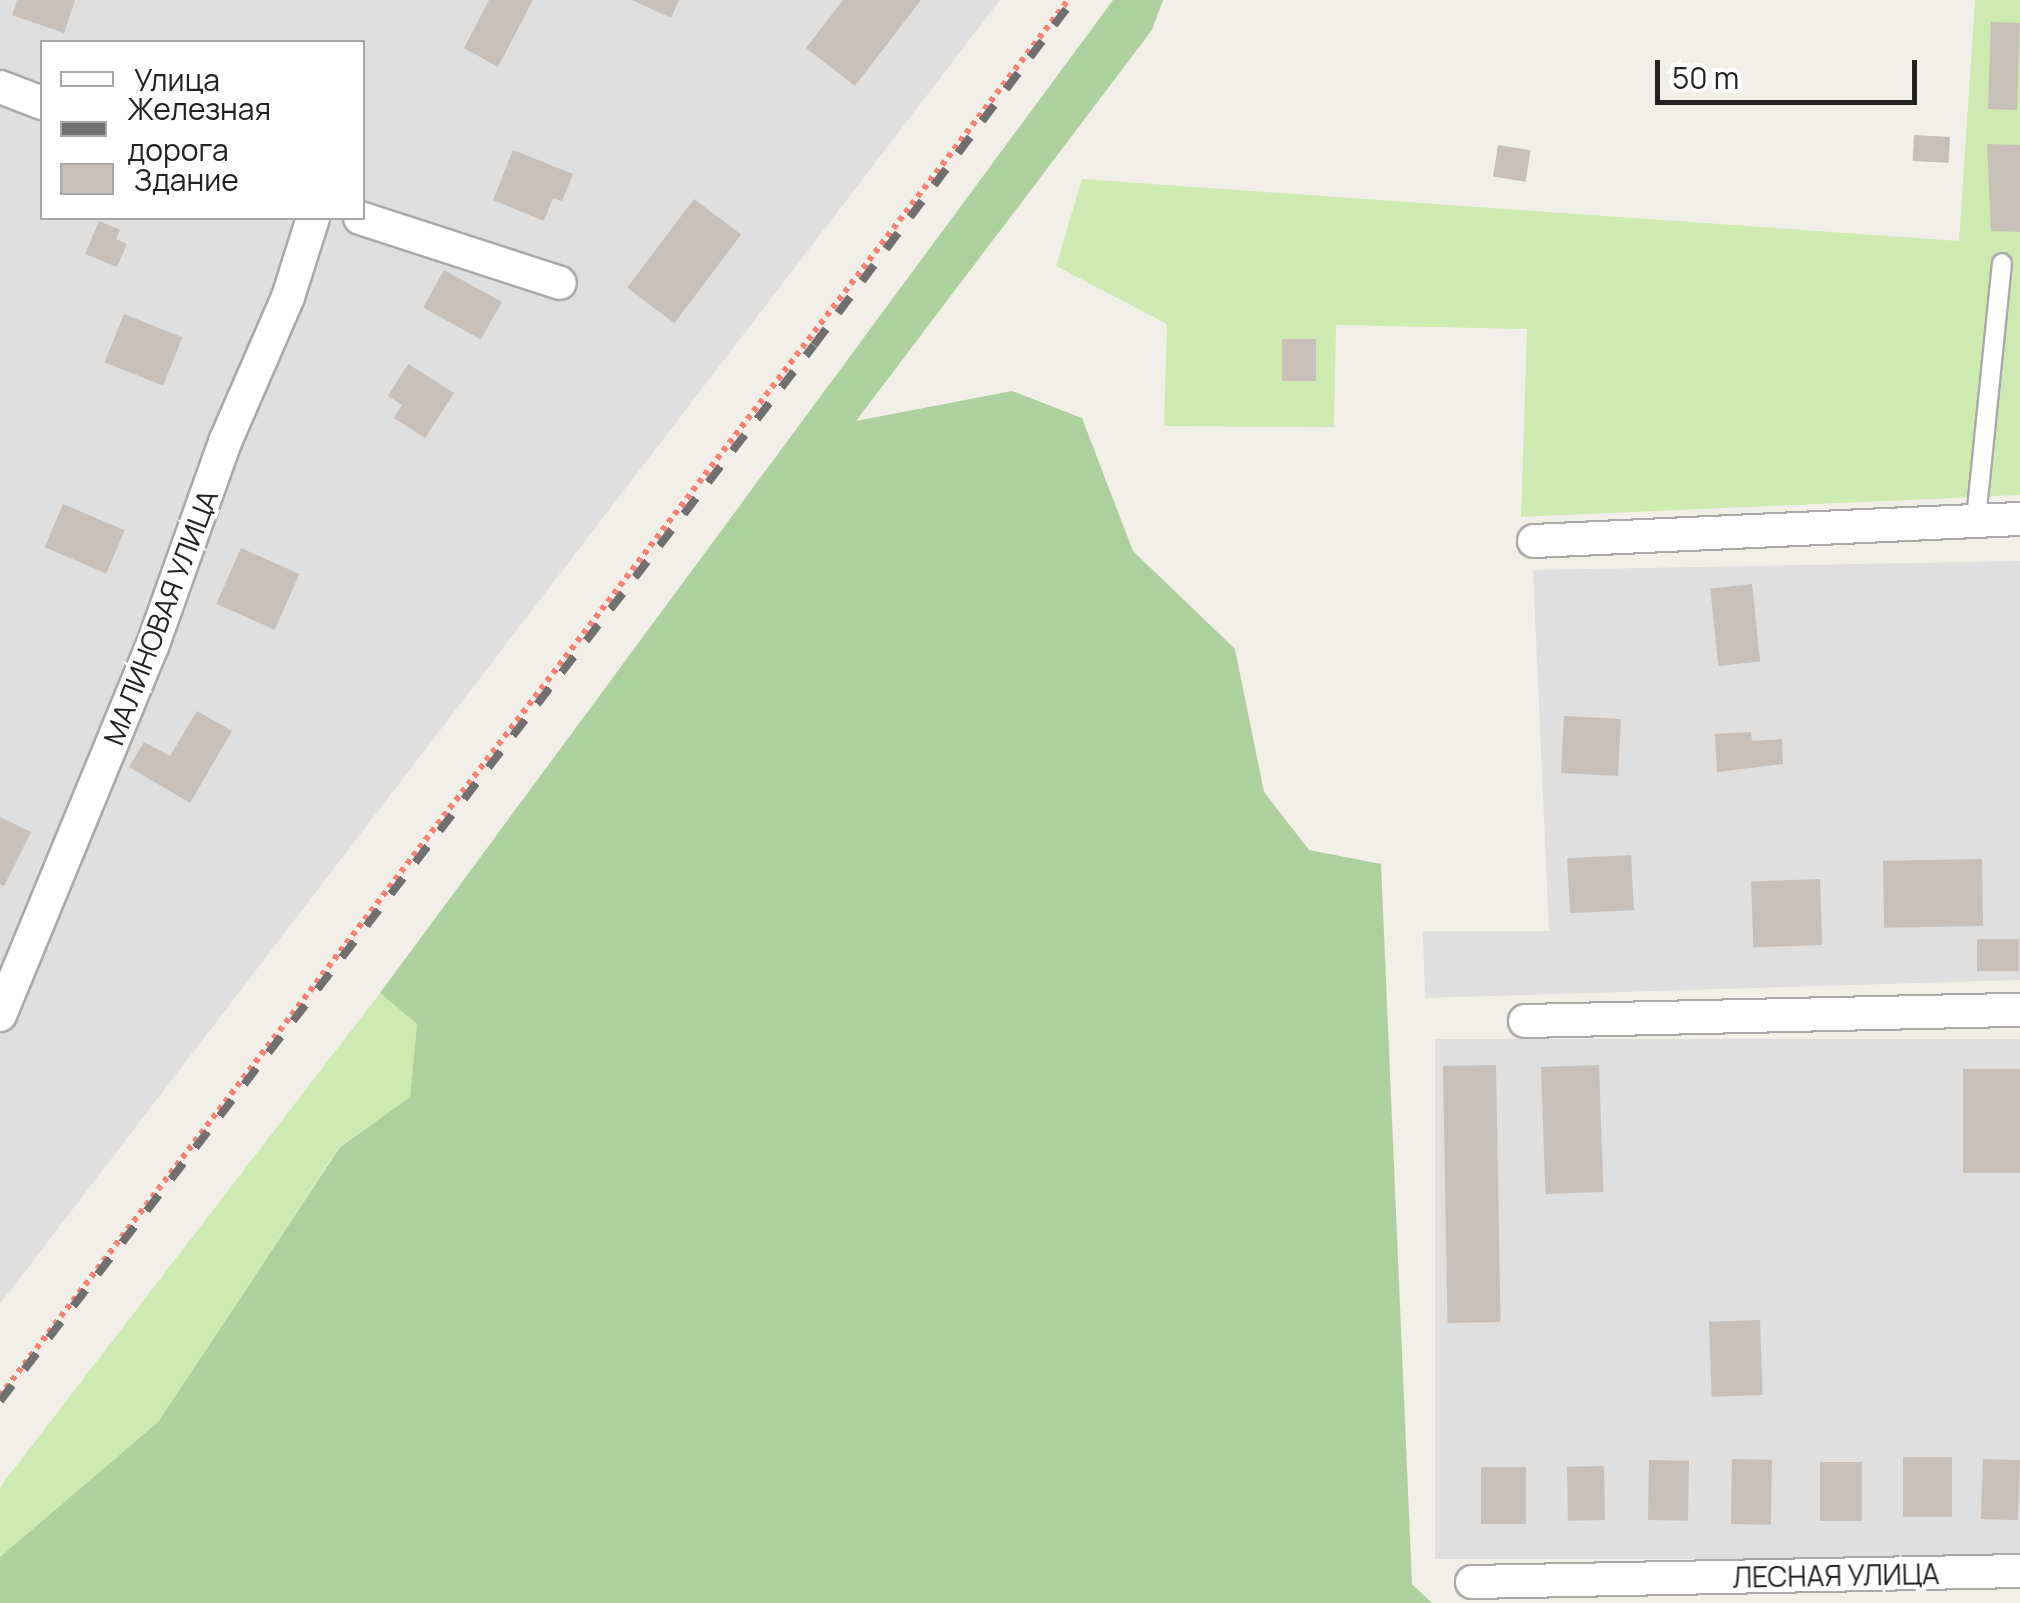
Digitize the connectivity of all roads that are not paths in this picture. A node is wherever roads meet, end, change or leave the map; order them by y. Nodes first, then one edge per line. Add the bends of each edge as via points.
1 (0, 86) edge
2 (40, 102) edge
3 (311, 220) edge
4 (365, 220) edge
5 (2002, 263) dead end
6 (560, 283) dead end
7 (1976, 519) junction
8 (2020, 519) edge
9 (1534, 542) dead end
10 (2020, 1010) edge
11 (0, 1015) edge
12 (1525, 1021) dead end
13 (2020, 1571) edge
14 (1472, 1582) dead end

1 - 2 street
3 - 11 street, МАЛИНОВАЯ УЛИЦА via 288,297 225,442 152,646
4 - 6 street
5 - 7 lane
7 - 8 street
7 - 9 street
10 - 12 street
13 - 14 street, ЛЕСНАЯ УЛИЦА

